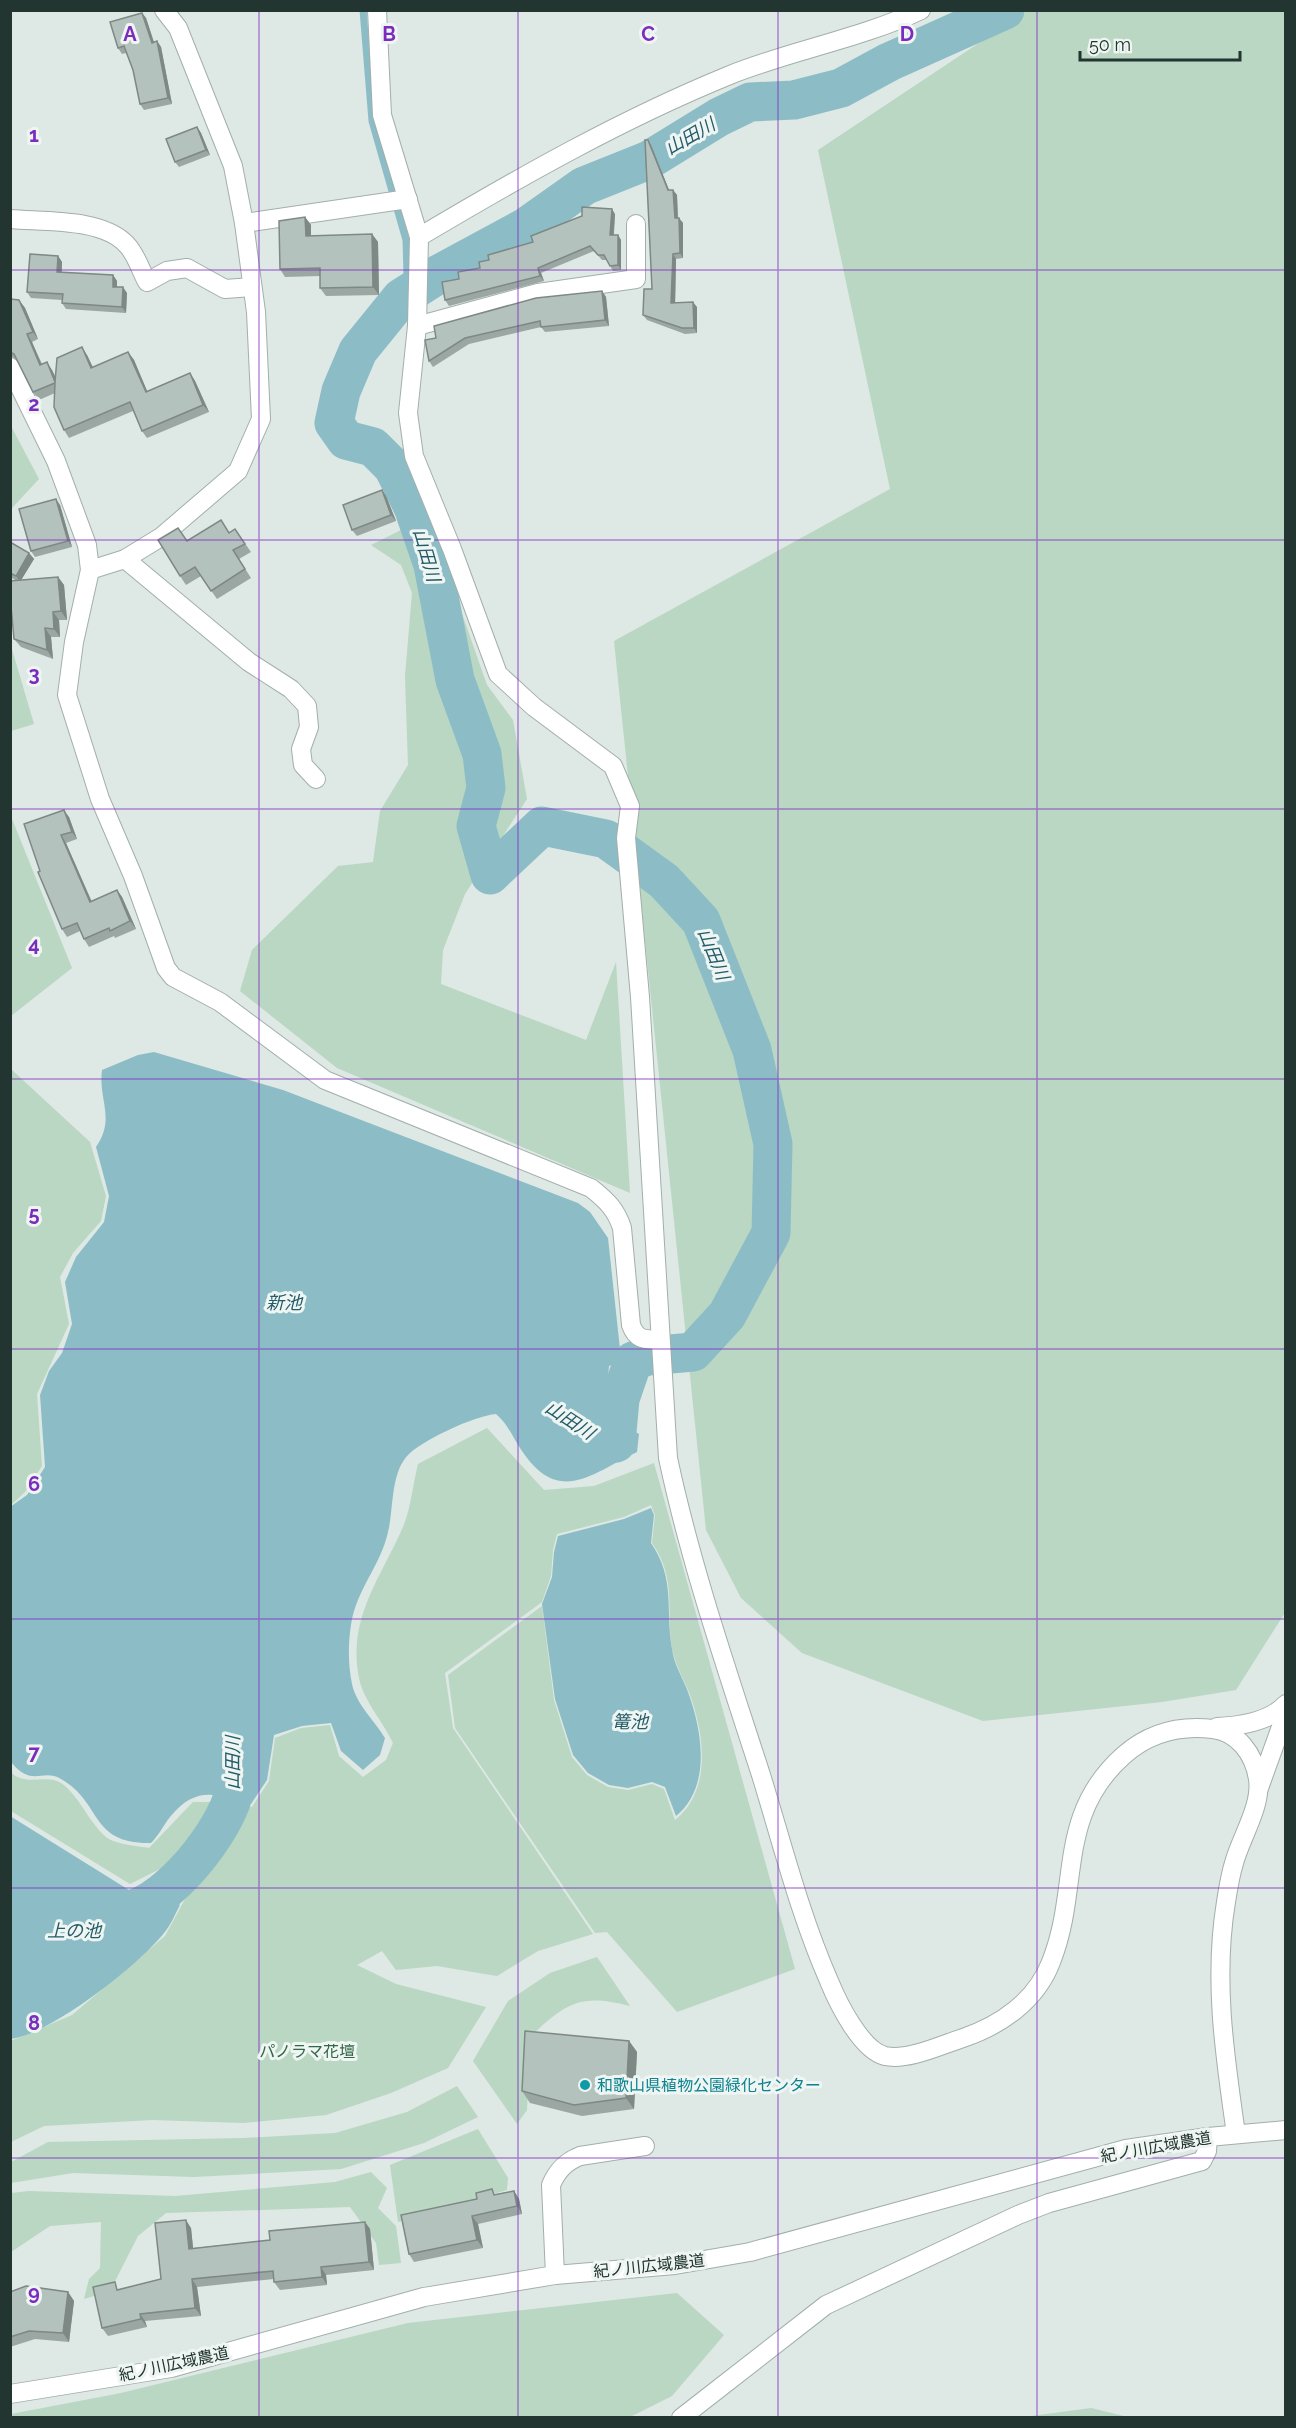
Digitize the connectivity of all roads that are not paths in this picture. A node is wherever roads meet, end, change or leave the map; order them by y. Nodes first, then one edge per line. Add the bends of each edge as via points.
1 (164, 10) edge
2 (376, 10) edge
3 (921, 10) edge
4 (408, 199) junction
5 (10, 219) edge
6 (244, 223) junction
7 (636, 224) dead end
8 (419, 237) junction
9 (252, 287) junction
10 (417, 326) junction
11 (10, 367) edge
12 (125, 559) junction
13 (90, 570) junction
14 (316, 779) dead end
15 (660, 1340) junction
16 (1286, 1704) edge
17 (1286, 1713) edge
18 (1203, 1728) junction
19 (1258, 1790) junction
20 (1286, 2130) edge
21 (1236, 2134) junction
22 (1208, 2137) junction
23 (645, 2146) dead end
24 (555, 2275) junction
25 (10, 2394) edge
26 (681, 2418) edge

1 - 6 street via 178,28 233,166
2 - 4 street via 382,115
3 - 8 street via 732,74 614,127
4 - 6 street
4 - 8 street
5 - 9 street via 106,230 128,245 147,282 168,271 188,268 225,289
6 - 9 street
7 - 10 street via 636,279 538,292
8 - 10 street
9 - 12 street via 261,419 238,471 161,537
10 - 15 street via 408,413 414,456 498,674 534,707 613,766 630,806 626,838 640,997
11 - 13 street via 61,472 87,545
12 - 13 street
12 - 14 street via 249,662 291,689 307,706 309,727 302,749 303,765
13 - 15 street via 67,695 100,799 166,968 173,977 220,1002 325,1080 591,1188 609,1202 622,1228 634,1335 641,1340
15 - 18 street via 665,1435 672,1477 737,1701 829,1982 871,2050 891,2057 909,2054 985,2030 1016,2010 1051,1964 1079,1821 1092,1790 1113,1764 1142,1741 1172,1730
16 - 18 street via 1247,1723
17 - 19 street
18 - 19 street via 1220,1730 1239,1739 1254,1764
19 - 21 street via 1234,1863 1221,1949 1223,2046
20 - 21 street, 紀ノ川広域農道
21 - 22 street, 紀ノ川広域農道
22 - 24 street, 紀ノ川広域農道 via 1098,2156 750,2252 675,2265
22 - 26 street via 1202,2161 1028,2211 826,2305
23 - 24 street via 580,2156 555,2175 551,2186
24 - 25 street, 紀ノ川広域農道 via 424,2297 171,2368

